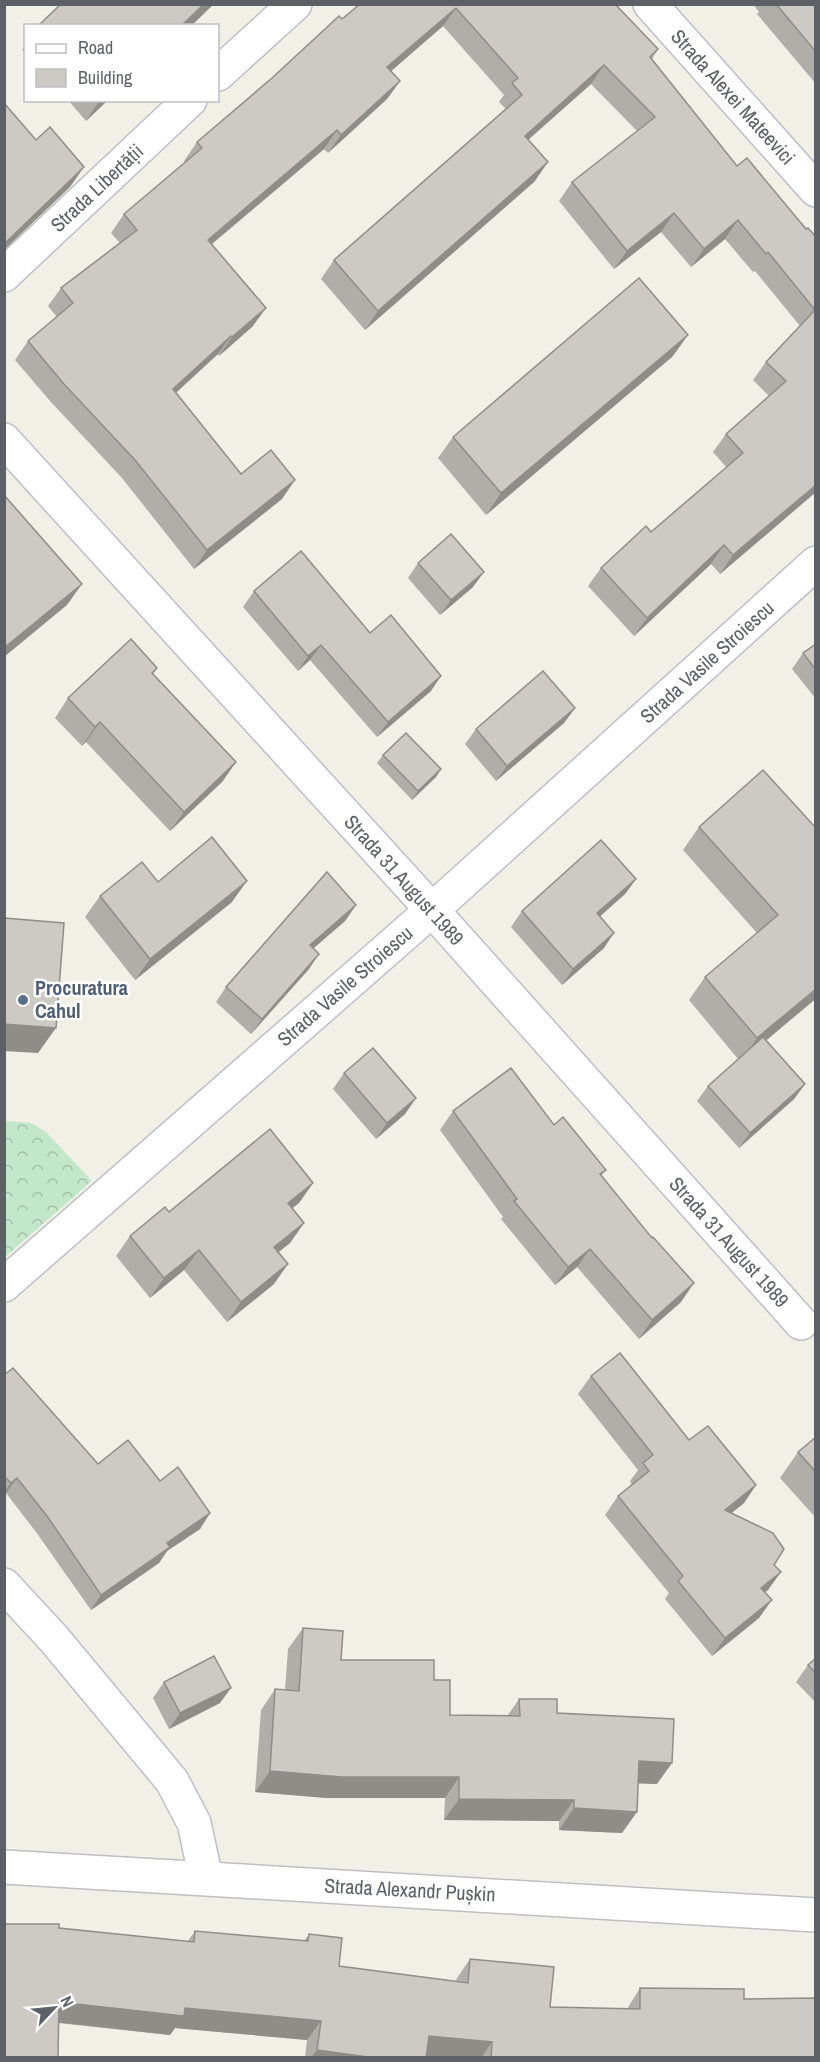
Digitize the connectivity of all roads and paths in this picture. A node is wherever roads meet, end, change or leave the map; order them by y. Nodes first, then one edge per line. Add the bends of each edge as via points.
1 (295, 4) edge
2 (650, 4) edge
3 (219, 74) edge
4 (188, 102) edge
5 (816, 190) edge
6 (4, 275) edge
7 (4, 440) edge
8 (816, 563) edge
9 (432, 910) junction
10 (4, 1285) edge
11 (801, 1323) dead end
12 (4, 1585) edge
13 (4, 1866) edge
14 (206, 1878) junction
15 (816, 1915) edge

1 - 3 street
2 - 5 street, Strada Alexei Mateevici
4 - 6 street, Strada Libertății
7 - 9 street, Strada 31 August 1989
8 - 9 street, Strada Vasile Stroiescu
9 - 10 street, Strada Vasile Stroiescu
9 - 11 street, Strada 31 August 1989
12 - 14 street via 172,1781 194,1823
13 - 14 street, Strada Alexandr Pușkin
14 - 15 street, Strada Alexandr Pușkin

